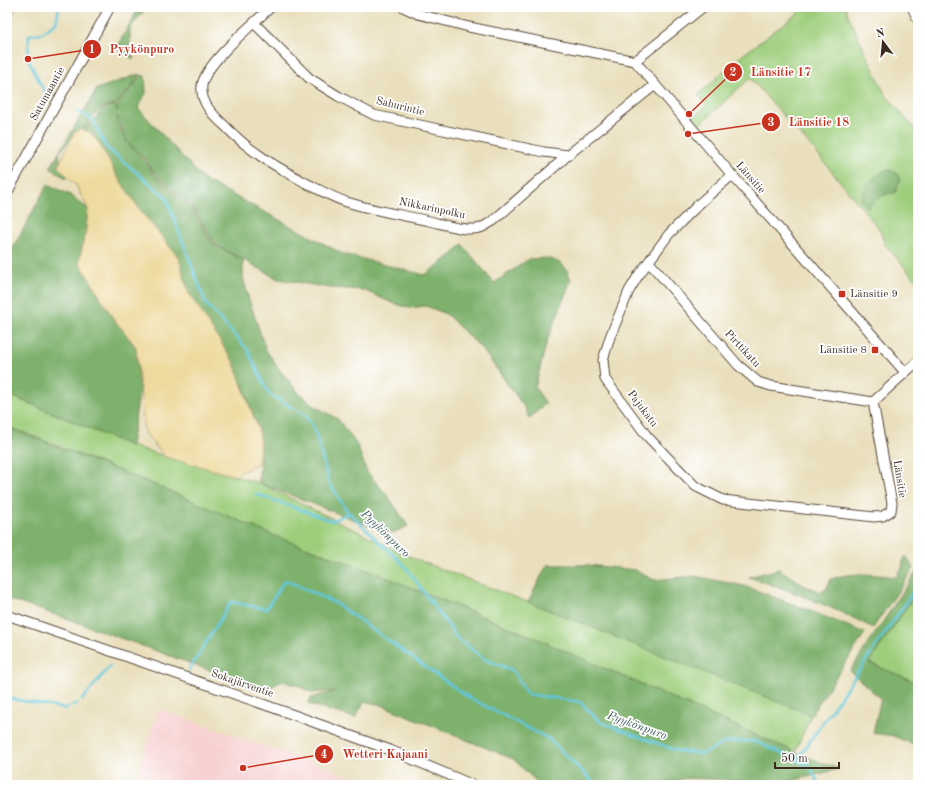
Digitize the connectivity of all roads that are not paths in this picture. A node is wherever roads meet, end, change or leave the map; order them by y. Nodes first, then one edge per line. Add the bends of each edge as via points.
1 (110, 7) edge
2 (270, 7) edge
3 (403, 7) edge
4 (703, 7) edge
5 (912, 7) edge
6 (918, 20) edge
7 (254, 23) junction
8 (635, 61) junction
9 (655, 85) junction
10 (568, 155) junction
11 (732, 175) junction
12 (7, 192) edge
13 (649, 262) junction
14 (918, 361) edge
15 (905, 372) junction
16 (873, 402) junction
17 (890, 511) joint
18 (7, 615) edge
19 (469, 783) edge
20 (477, 785) edge

1 - 12 street, Satumaantie
2 - 7 street
3 - 8 street via 418,14 469,27
4 - 8 street
5 - 6 street
7 - 10 street, Sahurintie via 308,78 374,115
7 - 10 street, Nikkarinpolku via 206,74 202,86 208,108 240,141 273,165 329,195 349,203 466,228 480,228 493,221
8 - 9 street, Länsitie
9 - 10 street, Nikkarinpolku
9 - 11 street, Länsitie
11 - 13 street, Pajukatu via 700,202 669,234
11 - 15 street, Länsitie
13 - 16 street, Pirttikatu via 738,365 758,382
13 - 17 street, Pajukatu via 629,291 610,337 603,360 605,379 647,436 695,486 723,500 874,517 883,516
14 - 15 street
15 - 16 street
16 - 17 street, Länsitie via 892,503
18 - 19 street, Sokajärventie via 294,715 390,750
19 - 20 street, Sokajärventie

